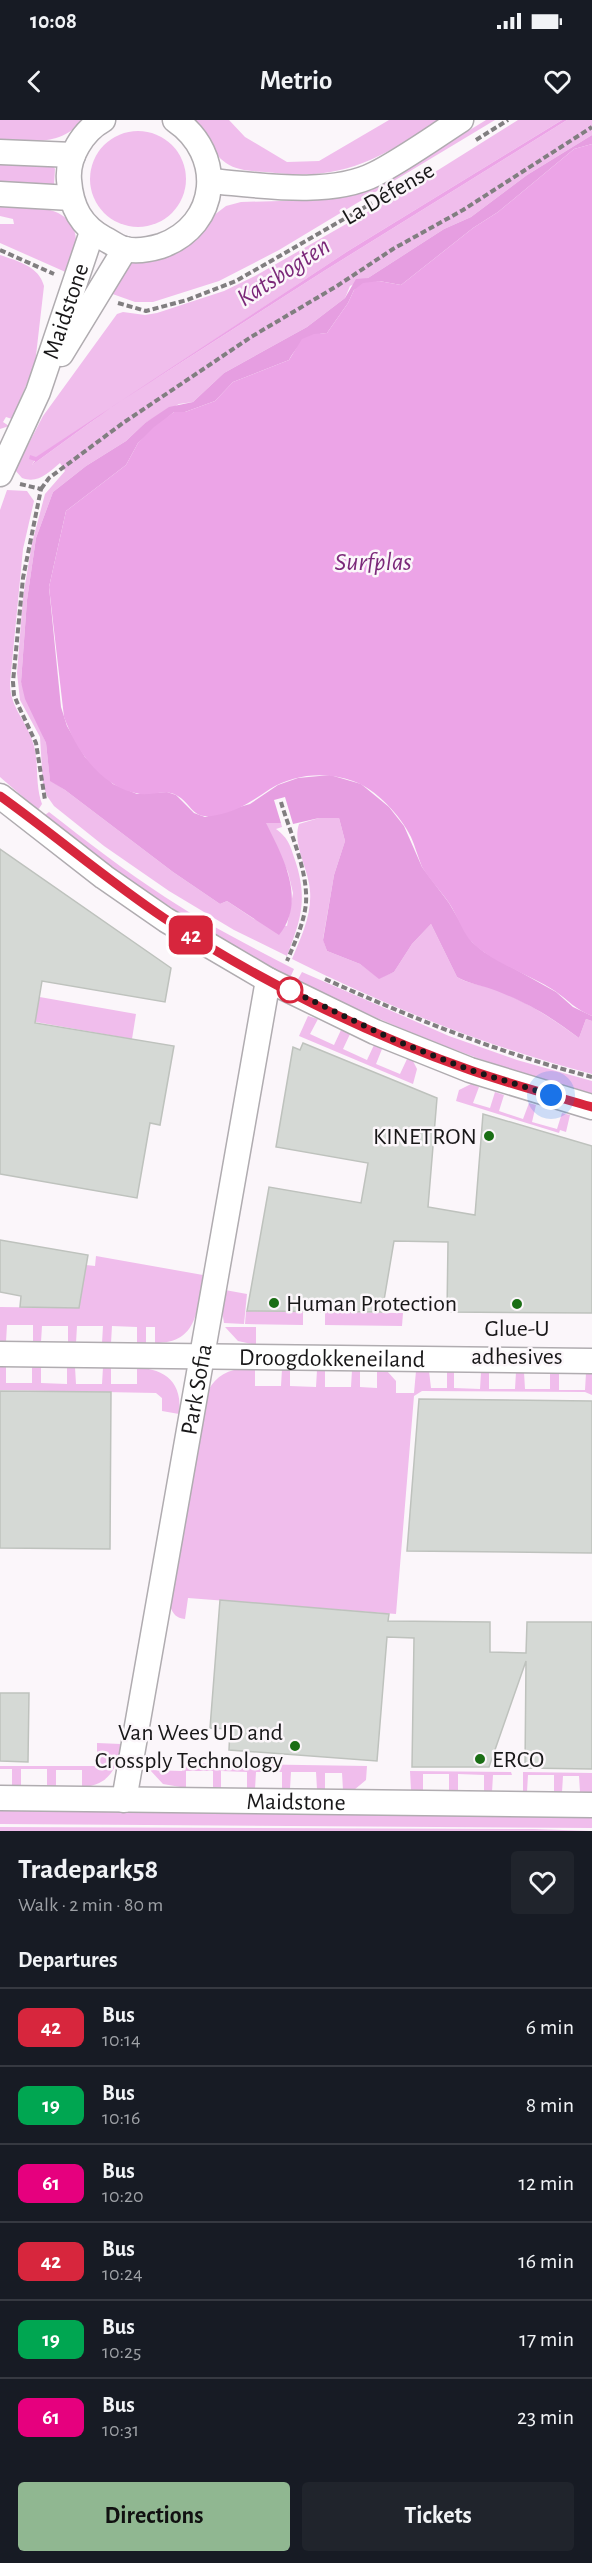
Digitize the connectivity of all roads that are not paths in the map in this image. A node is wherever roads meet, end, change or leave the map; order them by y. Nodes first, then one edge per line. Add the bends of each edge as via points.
1 (104, 120) edge
2 (175, 120) edge
3 (461, 120) edge
4 (0, 152) edge
5 (73, 155) junction
6 (210, 181) junction
7 (0, 194) edge
8 (71, 198) junction
9 (92, 232) junction
10 (126, 249) junction
11 (38, 392) junction
12 (9, 479) edge
13 (0, 796) edge
14 (268, 980) junction
15 (592, 1107) edge
16 (0, 1354) edge
17 (201, 1356) junction
18 (592, 1361) edge
19 (0, 1798) edge
20 (124, 1800) junction
21 (592, 1805) edge

1 - 5 street via 82,138
2 - 6 street via 200,144
3 - 6 street, La Défense via 373,175 331,186 295,188
4 - 5 street
5 - 8 street via 69,176
6 - 10 street via 205,205 192,226 173,242 150,250
7 - 8 street
8 - 9 street
9 - 10 street
9 - 11 street, Maidstone
10 - 11 street, Maidstone
11 - 12 street, Maidstone
13 - 14 street via 157,914
14 - 15 street via 375,1032 470,1070
14 - 17 street, Park Sofia
16 - 17 street, Droogdokkeneiland
17 - 18 street, Droogdokkeneiland
17 - 20 street, Park Sofia
19 - 20 street, Maidstone
20 - 21 street, Maidstone

